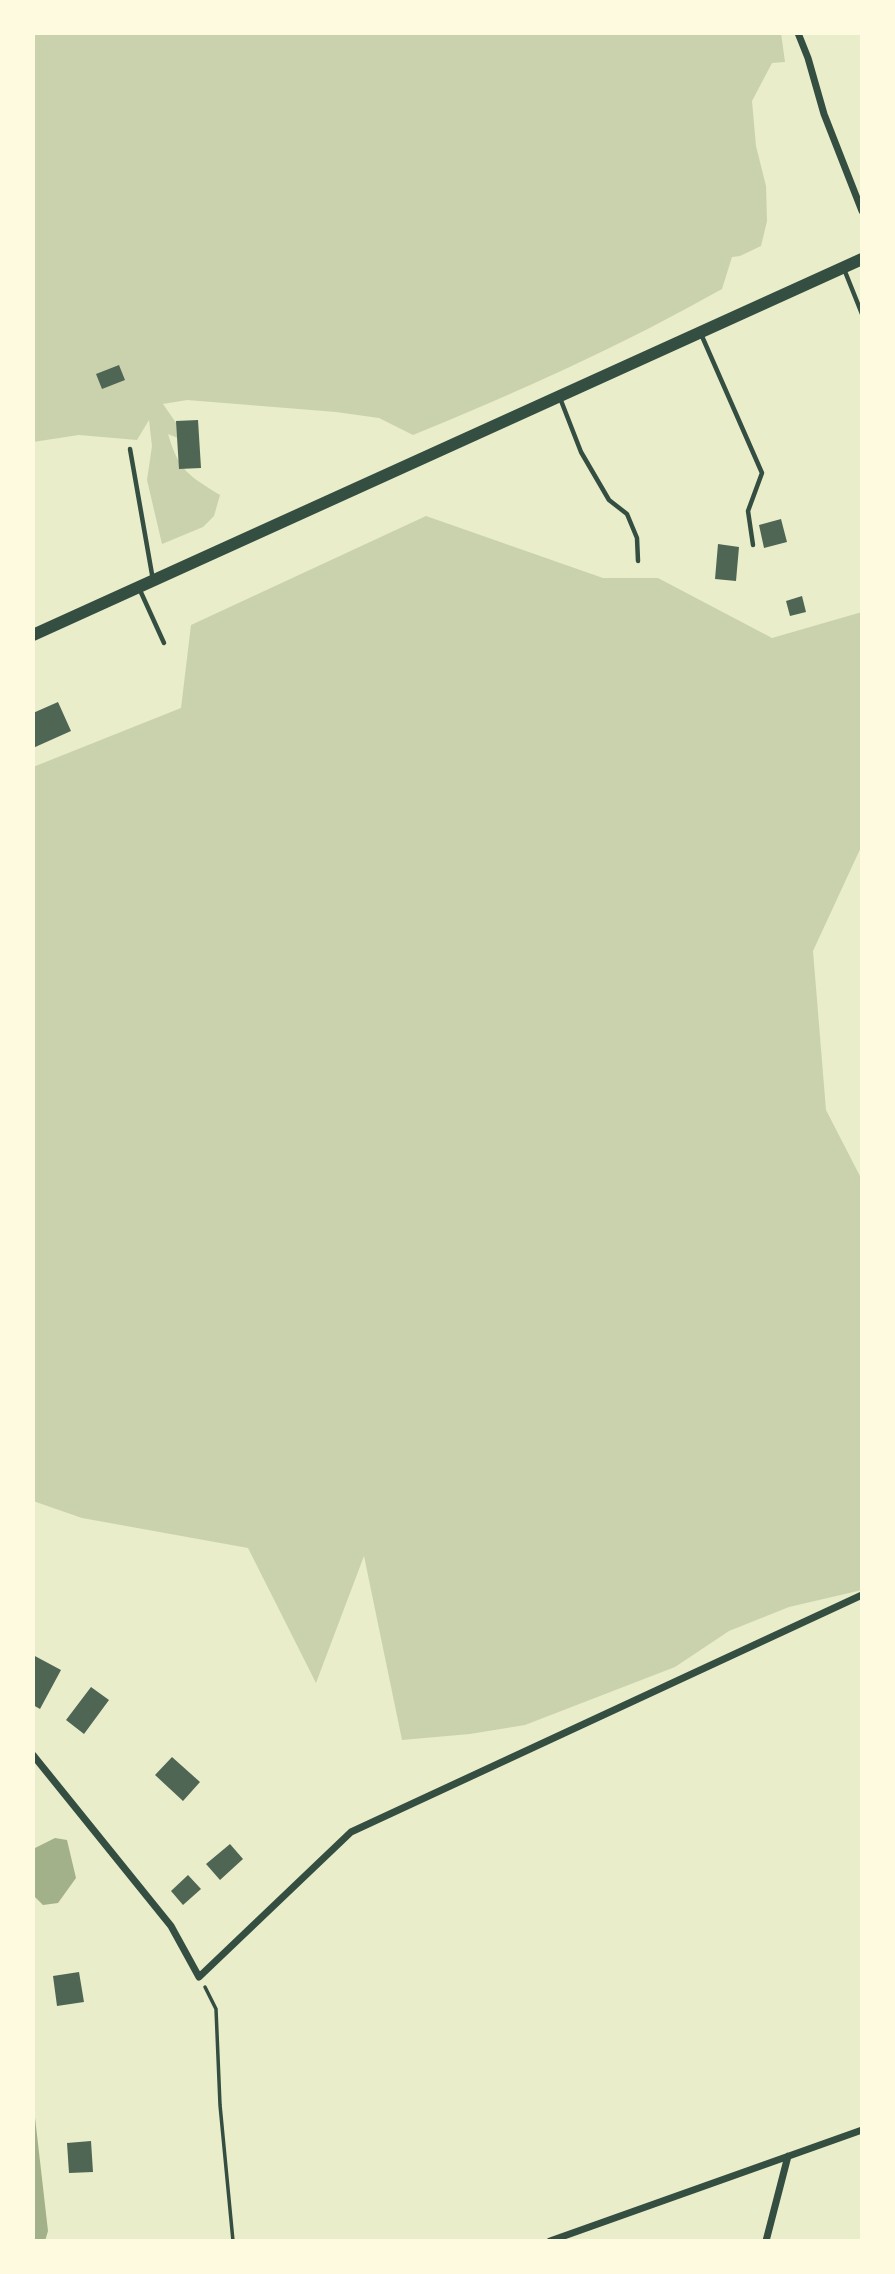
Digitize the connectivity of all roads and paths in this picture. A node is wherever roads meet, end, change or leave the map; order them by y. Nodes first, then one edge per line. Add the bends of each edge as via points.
1 (798, 33) edge
2 (862, 211) edge
3 (862, 259) edge
4 (844, 268) junction
5 (862, 314) edge
6 (701, 334) junction
7 (560, 397) junction
8 (131, 449) dead end
9 (753, 545) dead end
10 (638, 561) dead end
11 (153, 581) junction
12 (139, 588) junction
13 (33, 635) edge
14 (164, 643) dead end
15 (862, 1595) edge
16 (33, 1755) edge
17 (199, 1976) junction
18 (862, 2130) edge
19 (788, 2156) junction
20 (233, 2241) edge
21 (550, 2241) edge
22 (766, 2241) edge

1 - 2 street
3 - 4 street
4 - 5 lane
4 - 6 street
6 - 7 street
6 - 9 lane via 762,473 748,511
7 - 10 lane via 581,452 609,500 627,514 637,538
7 - 11 street
8 - 11 lane
11 - 12 street
12 - 13 street
12 - 14 lane
15 - 17 street via 351,1832
16 - 17 street via 171,1926
17 - 20 path via 216,2009
18 - 19 street
19 - 21 street
19 - 22 street

